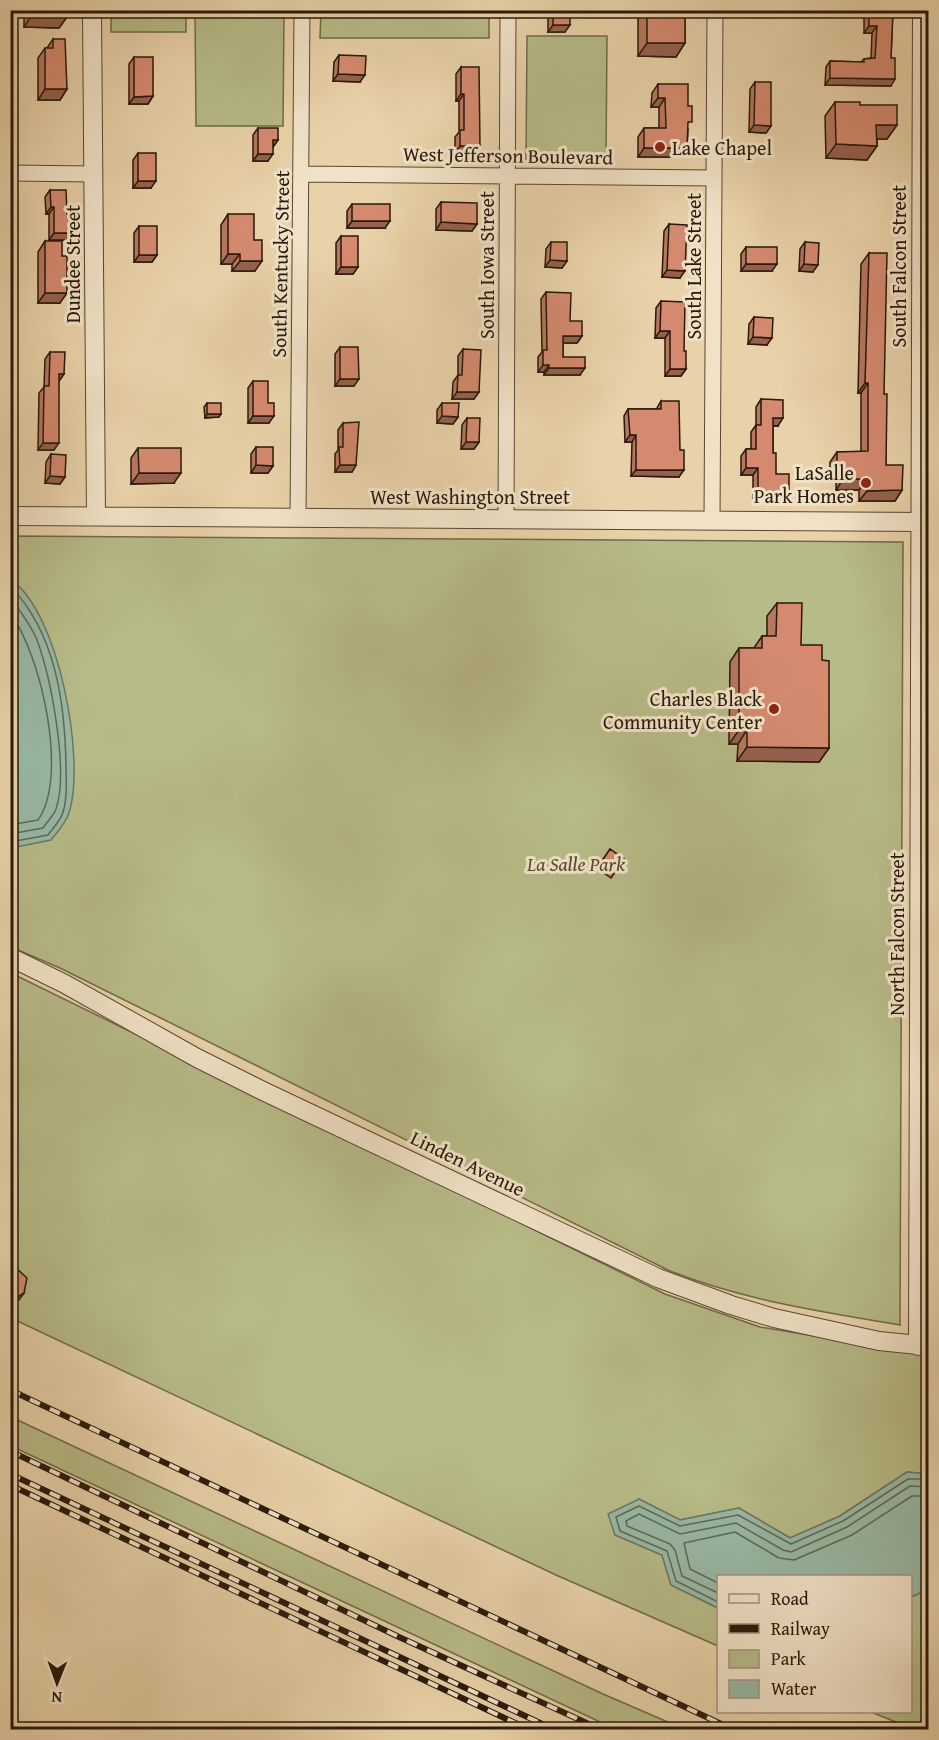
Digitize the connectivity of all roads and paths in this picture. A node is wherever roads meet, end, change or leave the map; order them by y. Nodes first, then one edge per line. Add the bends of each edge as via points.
1 (92, 10) edge
2 (302, 10) edge
3 (508, 10) edge
4 (716, 10) edge
5 (922, 10) edge
6 (10, 173) edge
7 (94, 174) junction
8 (302, 174) junction
9 (507, 177) junction
10 (714, 178) junction
11 (925, 178) edge
12 (10, 516) edge
13 (96, 516) junction
14 (298, 518) junction
15 (506, 519) junction
16 (712, 521) junction
17 (924, 522) edge
18 (10, 957) edge
19 (923, 1346) edge

1 - 7 street, Dundee Street
2 - 8 street, South Kentucky Street
3 - 9 street, South Iowa Street
4 - 10 street, South Lake Street
5 - 11 street, South Falcon Street
6 - 7 street
7 - 13 street, Dundee Street
8 - 9 street, West Jefferson Boulevard
8 - 14 street, South Kentucky Street
9 - 10 street, West Jefferson Boulevard
9 - 15 street, South Iowa Street
10 - 16 street, South Lake Street
11 - 17 street, South Falcon Street
12 - 13 street, West Washington Street
13 - 14 street, West Washington Street
14 - 15 street, West Washington Street
15 - 16 street, West Washington Street
16 - 17 street, West Washington Street
17 - 19 street, North Falcon Street
18 - 19 street, Linden Avenue via 263,1092 658,1278 774,1318 879,1341

